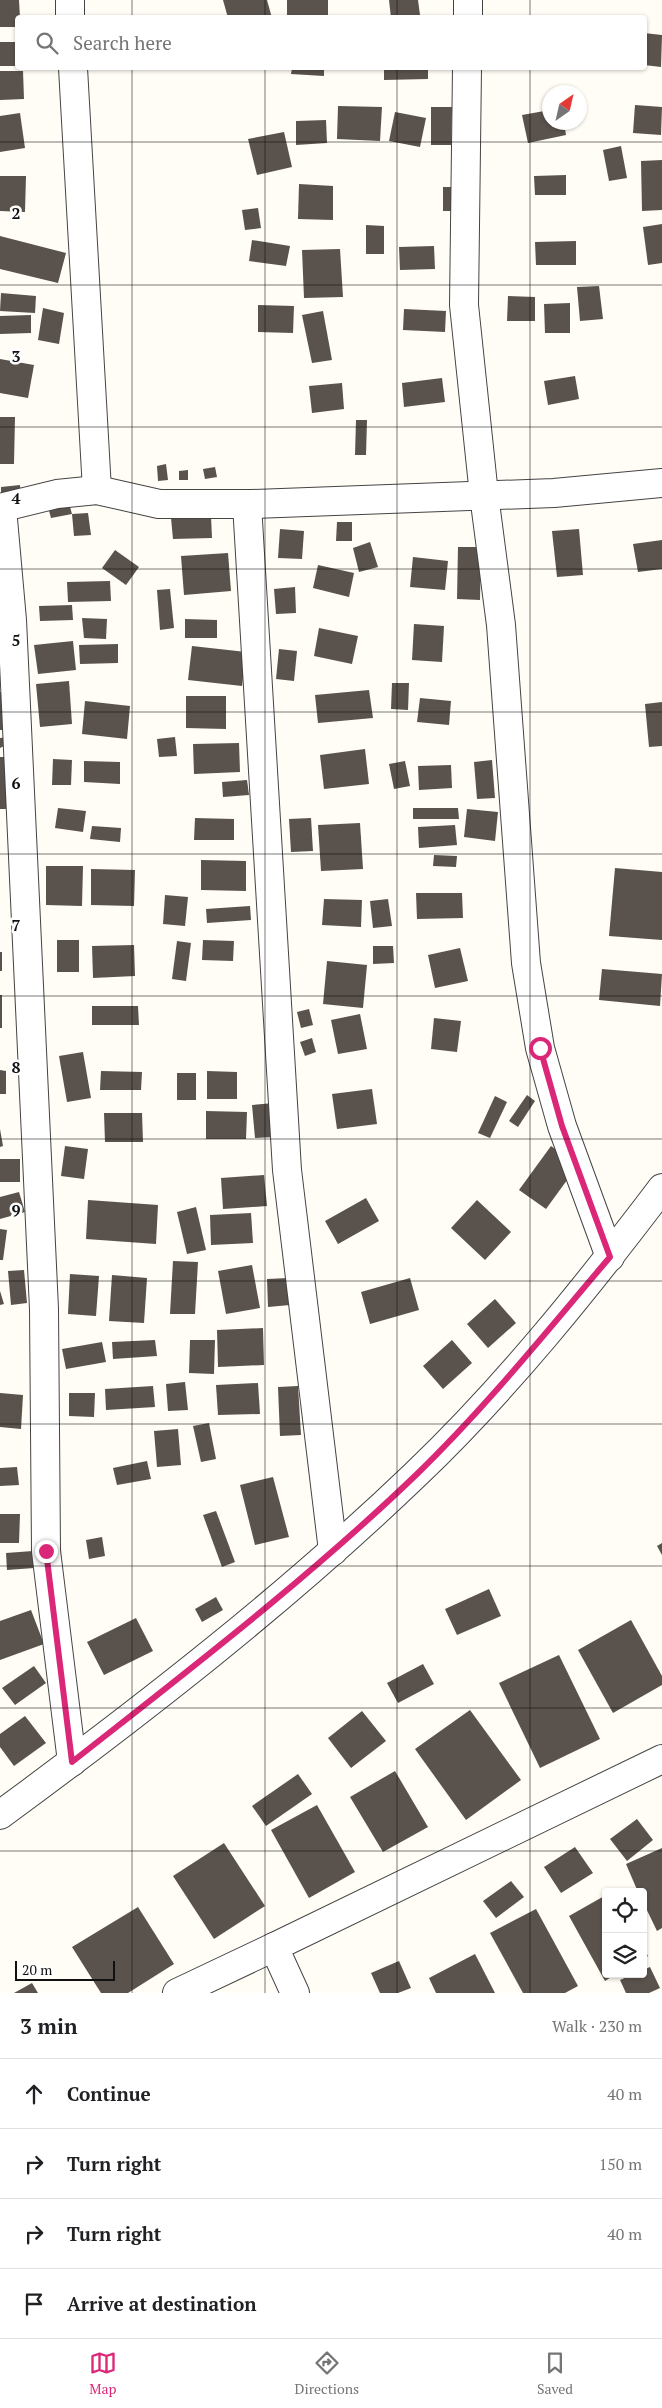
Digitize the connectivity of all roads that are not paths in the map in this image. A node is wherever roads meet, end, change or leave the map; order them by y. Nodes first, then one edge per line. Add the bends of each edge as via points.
1 (70, 0) edge
2 (468, 0) edge
3 (70, 15) edge
4 (468, 15) edge
5 (73, 70) edge
6 (467, 70) edge
7 (662, 483) edge
8 (97, 490) junction
9 (484, 495) junction
10 (247, 504) junction
11 (1, 508) edge
12 (662, 1188) edge
13 (610, 1257) junction
14 (334, 1551) junction
15 (662, 1759) edge
16 (72, 1762) junction
17 (0, 1815) edge
18 (274, 1947) junction
19 (177, 1993) edge
20 (295, 1993) edge

1 - 3 street
2 - 4 street
5 - 8 street
6 - 9 street via 464,305
7 - 9 street
8 - 10 street via 159,504
8 - 11 street via 56,494
9 - 10 street
9 - 13 street via 501,625 527,972 540,1048 557,1108
10 - 14 street via 287,1170
11 - 16 street via 12,620 44,1309 46,1551
12 - 13 street
13 - 14 street via 456,1434
14 - 16 street
15 - 18 street
16 - 17 street
18 - 19 street
18 - 20 street

